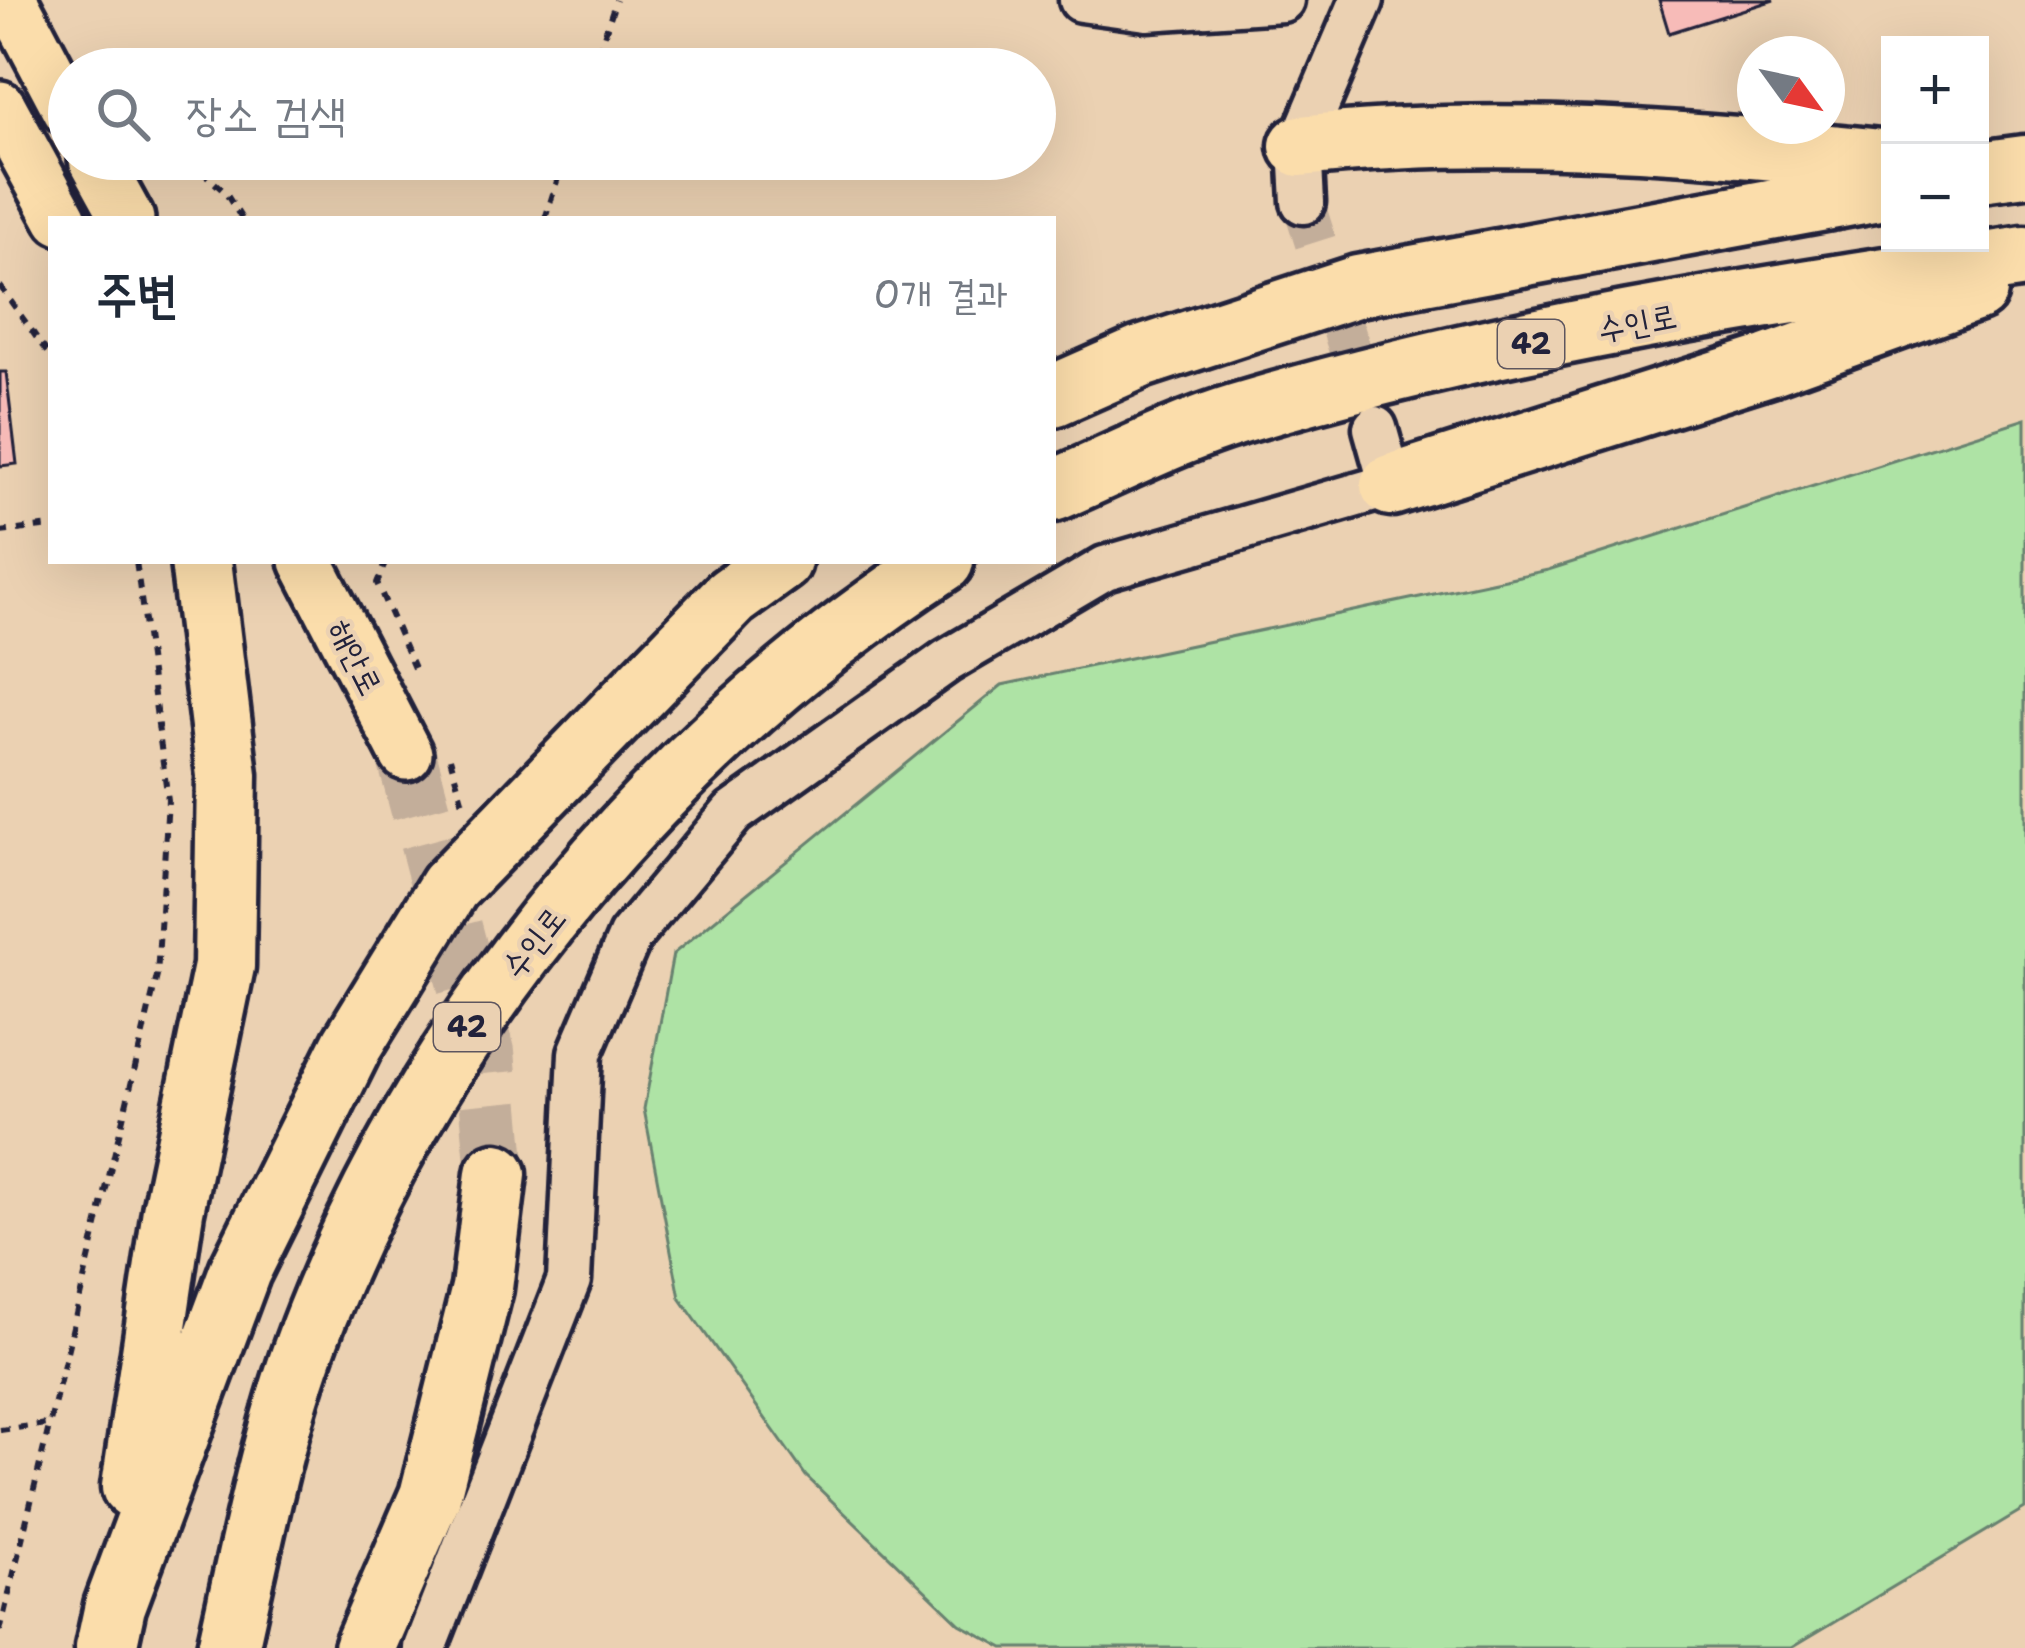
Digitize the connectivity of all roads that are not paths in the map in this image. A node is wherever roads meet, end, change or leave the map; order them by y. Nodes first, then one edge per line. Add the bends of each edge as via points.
1 (11, 0) edge
2 (1081, 0) edge
3 (1282, 0) edge
4 (1362, 0) edge
5 (1149, 5) edge
6 (48, 70) edge
7 (0, 107) edge
8 (1881, 160) edge
9 (1302, 174) joint
10 (107, 180) edge
11 (1881, 190) edge
12 (59, 216) edge
13 (126, 216) edge
14 (2025, 257) edge
15 (2025, 274) edge
16 (1141, 357) junction
17 (1056, 369) edge
18 (1056, 395) edge
19 (1375, 428) tunnel mouth
20 (1391, 485) junction
21 (1056, 490) edge
22 (200, 564) edge
23 (308, 564) edge
24 (777, 564) edge
25 (938, 564) edge
26 (406, 754) tunnel mouth
27 (496, 1174) tunnel mouth
28 (110, 1627) edge
29 (228, 1648) edge
30 (364, 1648) edge
31 (424, 1648) edge

1 - 6 main road
2 - 5 street
3 - 5 street
4 - 9 street
7 - 12 main road
8 - 9 highway via 1553,138 1356,140
10 - 13 main road
11 - 16 highway via 1358,286
14 - 21 highway, 수인로 / 42 via 1768,295 1456,358 1235,415
15 - 20 highway
16 - 17 highway
16 - 18 highway
19 - 20 street
20 - 31 street via 1105,568 947,661 733,813 630,936 580,1054 569,1280
22 - 28 highway via 227,775 224,966 173,1211
23 - 26 main road, 해안로
24 - 28 highway, 42 via 731,596 449,886 352,1045 240,1271
25 - 29 highway, 수인로 / 42 via 755,703 591,867 460,1037 374,1187 316,1317
27 - 30 highway via 482,1288 430,1496

